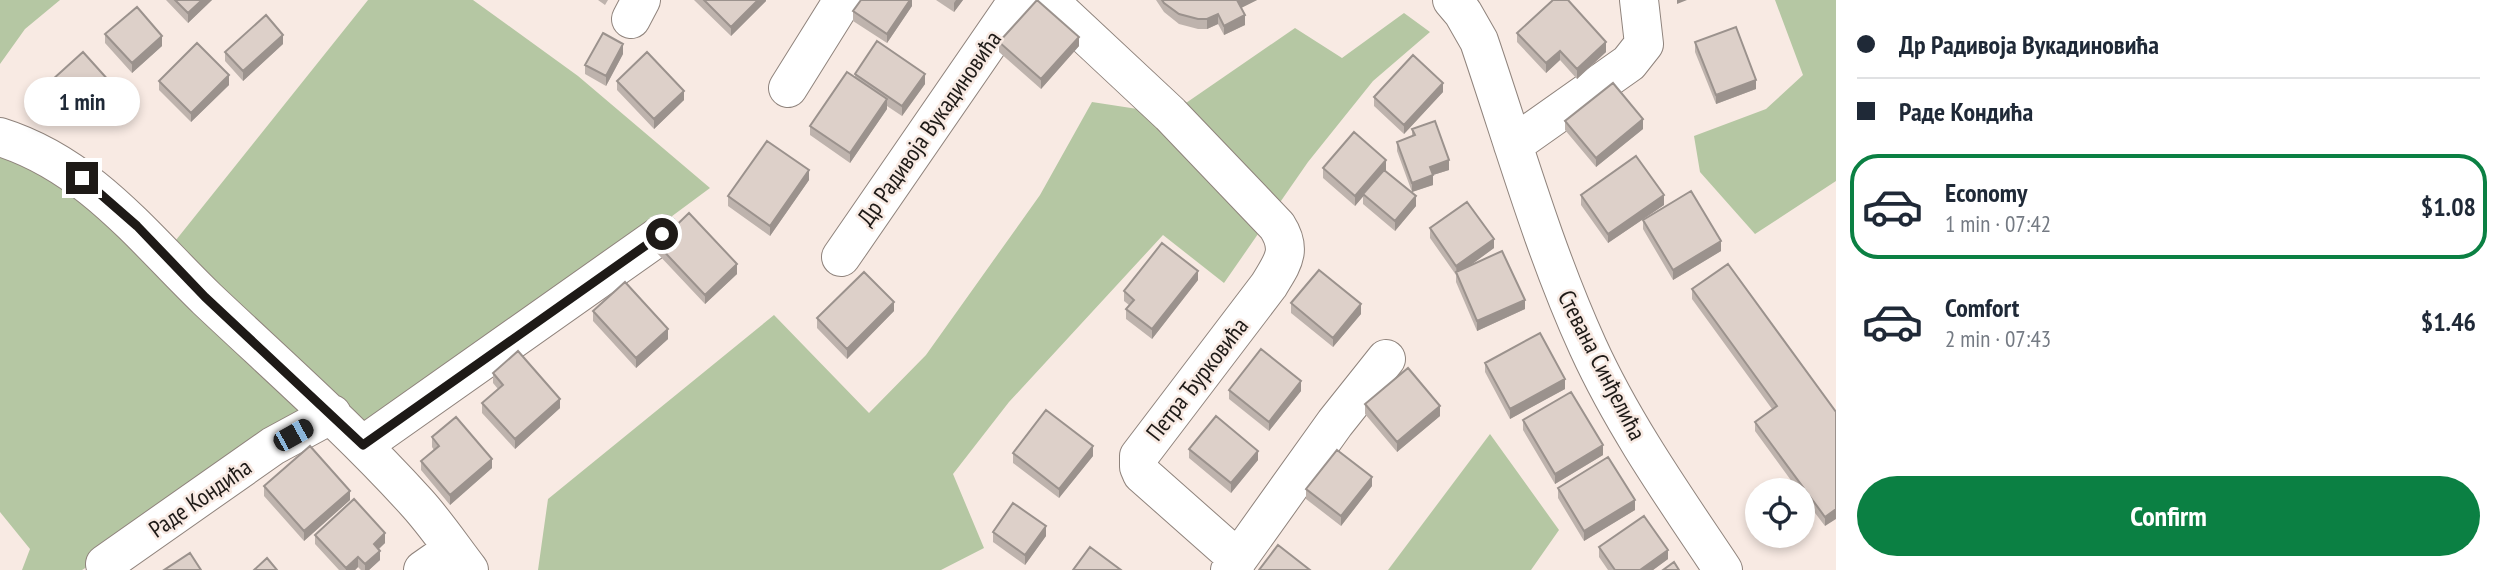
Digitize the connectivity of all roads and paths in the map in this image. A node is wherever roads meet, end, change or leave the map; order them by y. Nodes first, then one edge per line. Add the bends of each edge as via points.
1 (843, 0) edge
2 (1018, 0) edge
3 (1048, 0) edge
4 (1452, 0) edge
5 (1639, 0) edge
6 (788, 88) dead end
7 (0, 137) edge
8 (1513, 145) junction
9 (662, 234) dead end
10 (841, 257) dead end
11 (1386, 359) dead end
12 (332, 414) junction
13 (363, 445) junction
14 (448, 563) edge
15 (106, 564) dead end
16 (1234, 564) edge
17 (1723, 570) edge

1 - 6 street
2 - 10 street, Др Радивоја Вукадиновића
3 - 16 street, Петра Ђурковића via 1170,114 1283,236 1296,233 1269,285 1139,456 1142,474
4 - 8 street, Стевана Синђелића via 1479,41
5 - 8 street via 1644,44 1629,63
7 - 12 street via 53,160 100,192
8 - 17 street, Стевана Синђелића via 1543,237 1589,350 1632,428
9 - 13 street
11 - 16 street, Петра Ђурковића
12 - 13 street
12 - 15 street, Раде Кондића via 274,446
13 - 14 street via 419,505

